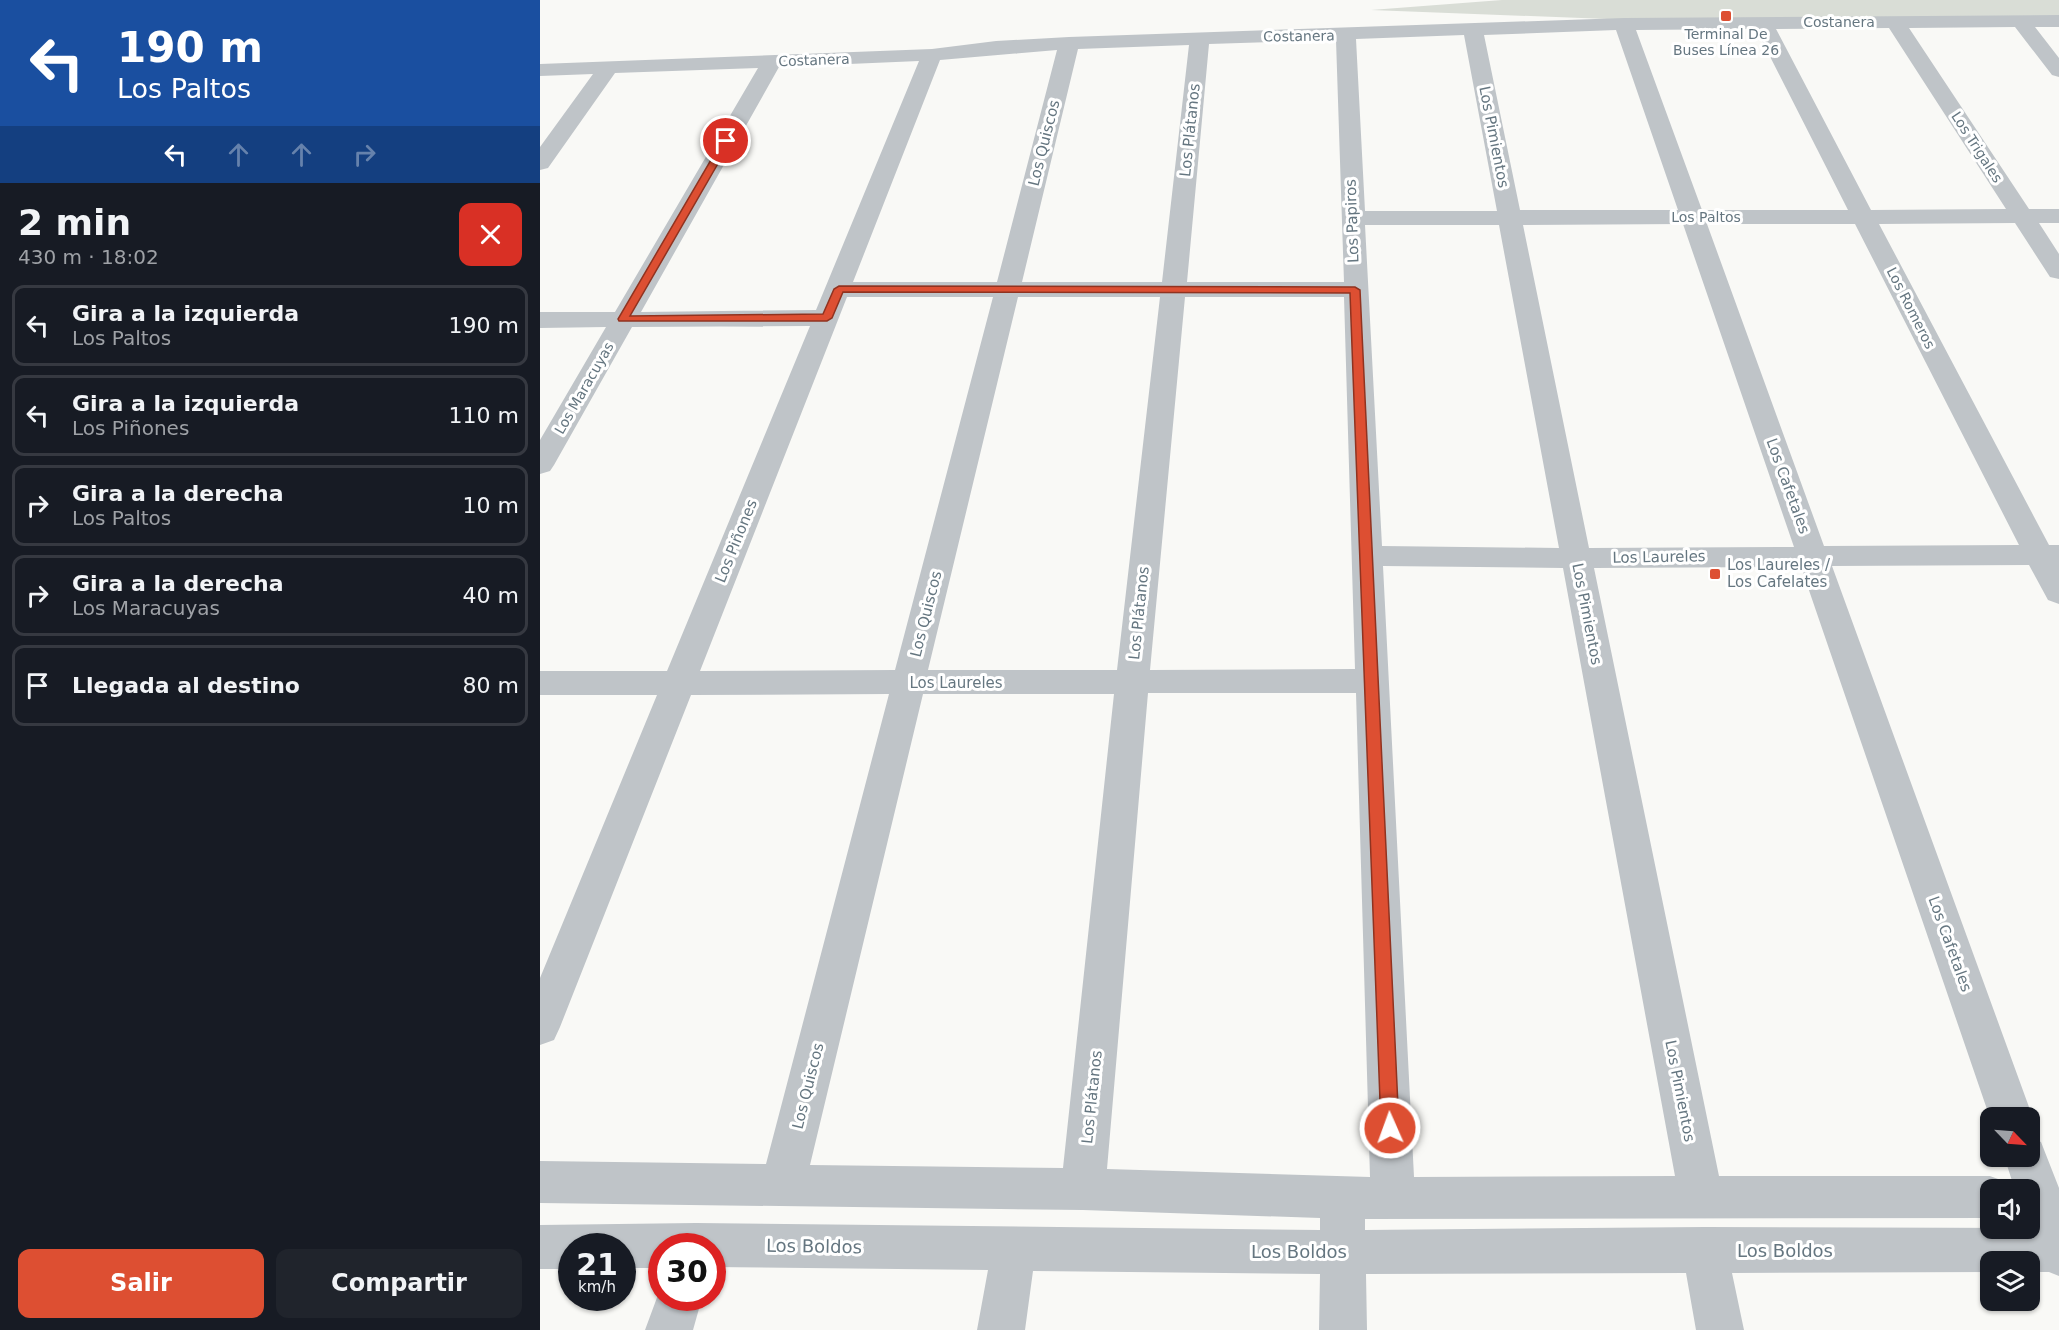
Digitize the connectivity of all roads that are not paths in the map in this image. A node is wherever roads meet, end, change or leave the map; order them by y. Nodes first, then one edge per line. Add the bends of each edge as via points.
1 (2020, 21) junction
2 (2059, 21) edge
3 (1895, 22) junction
4 (1762, 23) junction
5 (1624, 24) junction
6 (1473, 30) junction
7 (1346, 35) junction
8 (1200, 38) junction
9 (1069, 43) junction
10 (932, 55) junction
11 (772, 61) junction
12 (608, 68) junction
13 (540, 70) edge
14 (2059, 71) edge
15 (540, 163) edge
16 (1863, 216) junction
17 (2022, 216) junction
18 (2059, 216) edge
19 (1510, 217) junction
20 (1692, 217) junction
21 (1352, 218) junction
22 (2059, 272) edge
23 (1008, 288) junction
24 (839, 289) junction
25 (1173, 289) junction
26 (1355, 290) junction
27 (827, 318) junction
28 (623, 319) junction
29 (540, 320) edge
30 (540, 465) edge
31 (1812, 555) junction
32 (2049, 555) edge
33 (1367, 556) junction
34 (1576, 558) junction
35 (2059, 593) edge
36 (1372, 681) junction
37 (540, 683) edge
38 (678, 683) junction
39 (908, 683) junction
40 (1132, 683) junction
41 (540, 1027) edge
42 (2008, 1107) edge
43 (2031, 1167) edge
44 (540, 1182) edge
45 (783, 1185) junction
46 (1083, 1189) junction
47 (1701, 1197) junction
48 (1980, 1197) edge
49 (2043, 1197) edge
50 (1342, 1198) junction
51 (1393, 1198) junction
52 (648, 1246) edge
53 (726, 1246) edge
54 (540, 1247) edge
55 (1014, 1249) junction
56 (1705, 1250) junction
57 (1343, 1252) junction
58 (2059, 1252) edge
59 (675, 1311) edge
60 (669, 1330) edge
61 (1001, 1330) edge
62 (1343, 1330) edge
63 (1719, 1330) edge

1 - 2 street, Costanera
1 - 3 street, Costanera
1 - 14 street
3 - 4 street, Costanera
3 - 17 street, Los Trigales
4 - 5 street, Costanera
4 - 16 street, Los Romeros
5 - 6 street, Costanera
5 - 20 street, Los Cafetales
6 - 7 street, Costanera
6 - 19 street, Los Pimientos
7 - 8 street, Costanera
7 - 21 street, Los Papiros
8 - 9 street, Costanera
8 - 25 street, Los Plátanos
9 - 10 street, Costanera
9 - 23 street, Los Quiscos
10 - 11 street, Costanera
10 - 24 street, Los Piñones
11 - 12 street, Costanera
11 - 28 street, Los Maracuyas
12 - 13 street, Costanera
12 - 15 street
16 - 17 street, Los Paltos
16 - 20 street, Los Paltos
16 - 32 street, Los Romeros
17 - 18 street, Los Paltos
17 - 22 street, Los Trigales
19 - 20 street, Los Paltos
19 - 21 street, Los Paltos
19 - 34 street, Los Pimientos
20 - 31 street, Los Cafetales
21 - 26 street, Los Papiros
23 - 24 street
23 - 25 street
23 - 39 street, Los Quiscos
24 - 27 street, Los Piñones
25 - 26 street
25 - 40 street, Los Plátanos
26 - 33 street, Los Papiros
27 - 28 street
27 - 38 street, Los Piñones
28 - 29 street
28 - 30 street, Los Maracuyas
31 - 32 street, Los Laureles
31 - 34 street, Los Laureles
31 - 42 street, Los Cafetales
32 - 35 street, Los Romeros
33 - 34 street, Los Laureles
33 - 36 street, Los Papiros
34 - 47 street, Los Pimientos
36 - 40 street, Los Laureles
36 - 51 street, Los Papiros
37 - 38 street, Los Laureles
38 - 39 street, Los Laureles
38 - 41 street, Los Piñones
39 - 40 street, Los Laureles
39 - 45 street, Los Quiscos
40 - 46 street, Los Plátanos
43 - 49 street
44 - 45 street
45 - 46 street
46 - 50 street
47 - 48 street
47 - 51 street
49 - 58 street
50 - 51 street
50 - 57 street
52 - 54 street, Los Boldos
53 - 55 street, Los Boldos
55 - 57 street, Los Boldos
55 - 61 street
56 - 57 street, Los Boldos
56 - 58 street, Los Boldos
56 - 63 street
57 - 62 street
59 - 60 street

